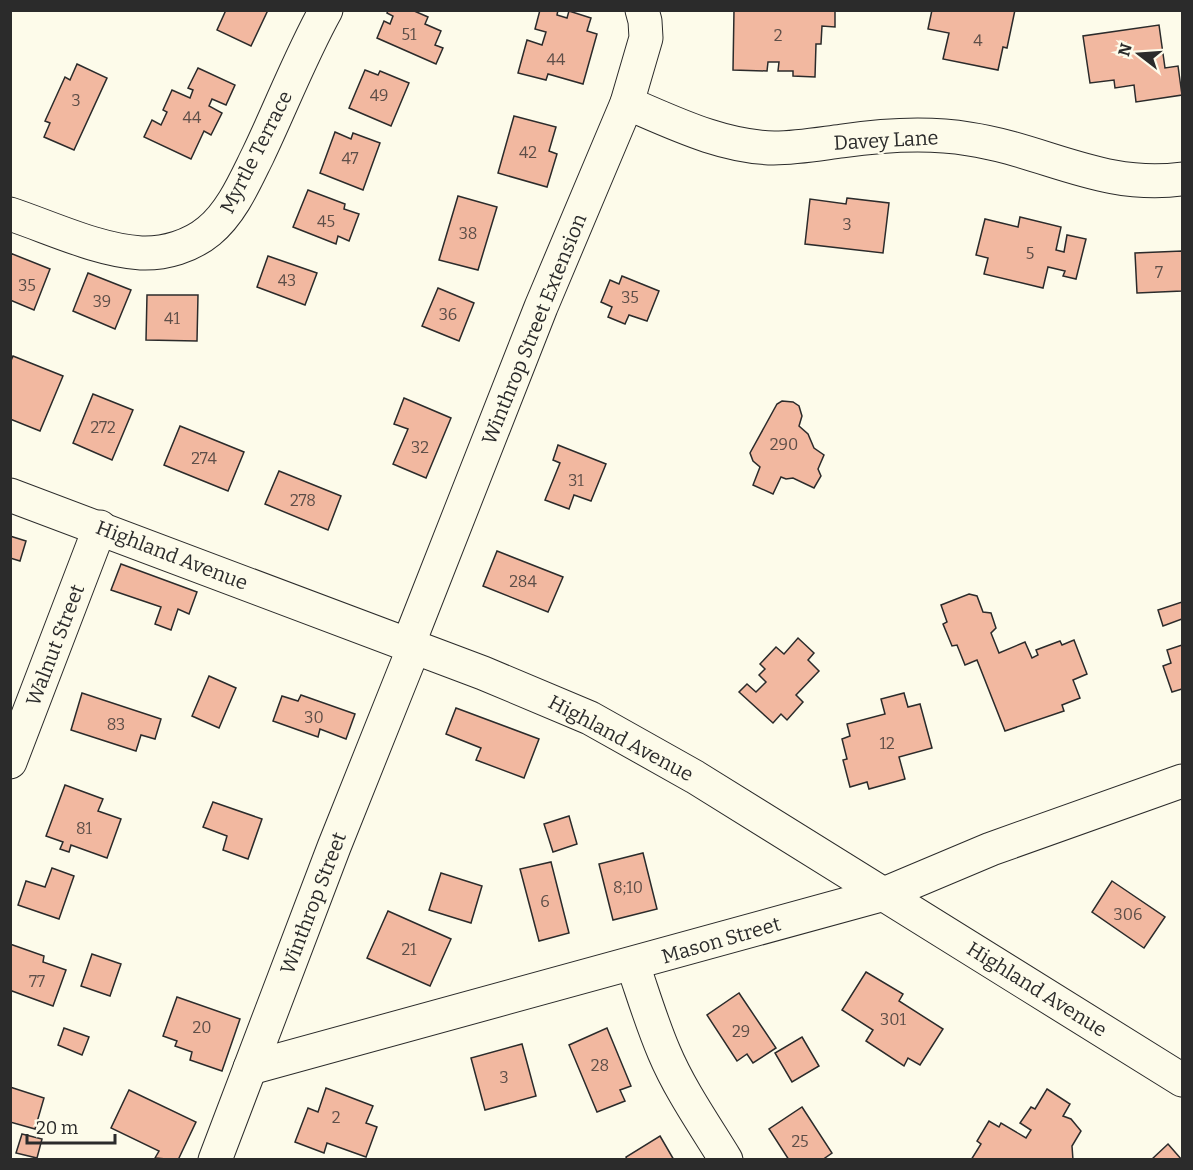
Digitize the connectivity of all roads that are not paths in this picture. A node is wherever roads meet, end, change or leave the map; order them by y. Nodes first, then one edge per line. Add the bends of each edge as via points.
1 (326, 10) edge
2 (642, 10) edge
3 (627, 103) junction
4 (1182, 179) edge
5 (10, 213) edge
6 (10, 495) edge
7 (100, 527) junction
8 (411, 646) junction
9 (10, 762) edge
10 (1182, 781) edge
11 (884, 894) junction
12 (633, 965) junction
13 (250, 1068) junction
14 (1182, 1080) edge
15 (215, 1160) edge
16 (726, 1160) edge

1 - 5 street, Myrtle Terrace via 246,180 226,213 203,236 165,251 133,252
2 - 3 street, Winthrop Street Extension via 645,38
3 - 4 street, Davey Lane via 705,135 756,147 789,148 936,134 1004,145 1120,180
3 - 8 street, Winthrop Street Extension via 537,318
6 - 7 street, Highland Avenue
7 - 8 street, Highland Avenue
7 - 9 street, Walnut Street
8 - 11 street, Highland Avenue via 545,698 626,737
8 - 13 street, Winthrop Street
10 - 11 street, Mason Street via 1002,845
11 - 12 street, Mason Street
11 - 14 street, Highland Avenue
12 - 13 street, Mason Street
12 - 16 street via 670,1066
13 - 15 street, Winthrop Street

